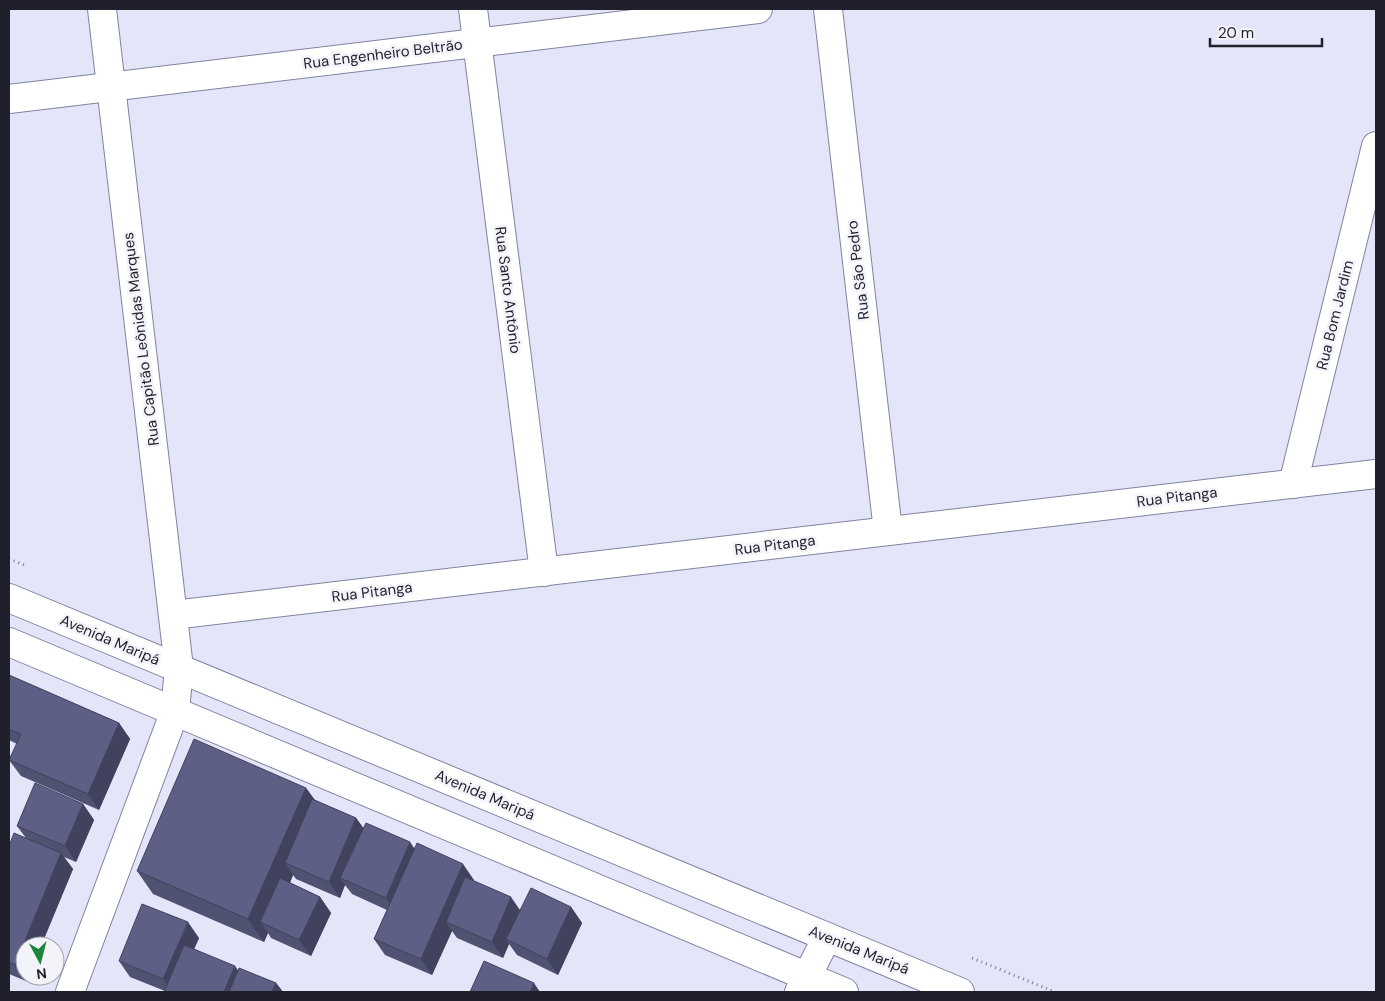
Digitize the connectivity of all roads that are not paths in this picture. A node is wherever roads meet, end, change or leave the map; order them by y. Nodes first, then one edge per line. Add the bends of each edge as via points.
1 (102, 9) edge
2 (473, 9) edge
3 (758, 9) edge
4 (828, 9) edge
5 (477, 43) junction
6 (111, 87) junction
7 (9, 99) edge
8 (1376, 146) edge
9 (1376, 474) edge
10 (1293, 484) junction
11 (888, 531) junction
12 (544, 572) junction
13 (9, 598) edge
14 (173, 616) junction
15 (9, 642) edge
16 (179, 668) junction
17 (175, 712) junction
18 (827, 937) junction
19 (803, 984) edge
20 (70, 992) edge
21 (844, 992) edge
22 (960, 992) edge

1 - 6 street, Rua Capitão Leônidas Marques
2 - 5 street, Rua Santo Antônio
3 - 5 street, Rua Engenheiro Beltrão
4 - 11 street, Rua São Pedro
5 - 6 street, Rua Engenheiro Beltrão
5 - 12 street, Rua Santo Antônio
6 - 7 street, Rua Engenheiro Beltrão
6 - 14 street, Rua Capitão Leônidas Marques
8 - 10 street, Rua Bom Jardim
9 - 10 street, Rua Pitanga
10 - 11 street, Rua Pitanga
11 - 12 street, Rua Pitanga
12 - 14 street, Rua Pitanga
13 - 16 street, Avenida Maripá
14 - 16 street, Rua Capitão Leônidas Marques
15 - 17 street
16 - 17 street, Rua Capitão Leônidas Marques
16 - 18 street, Avenida Maripá
17 - 19 street
17 - 20 street, Rua Capitão Leônidas Marques
18 - 19 street
18 - 22 street, Avenida Maripá
19 - 21 street

